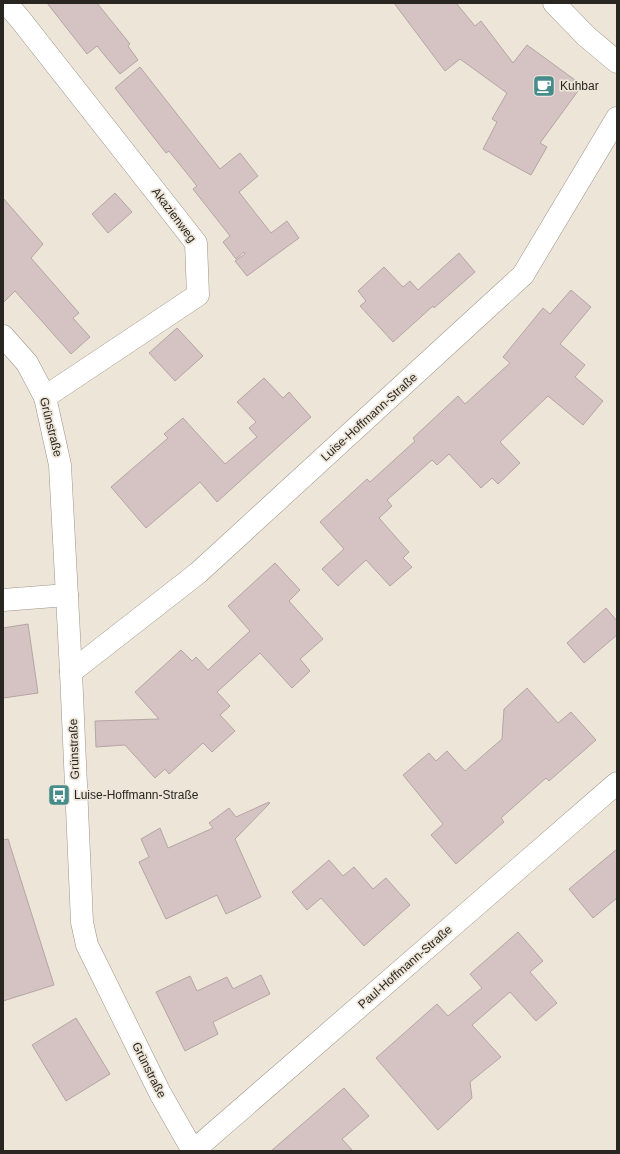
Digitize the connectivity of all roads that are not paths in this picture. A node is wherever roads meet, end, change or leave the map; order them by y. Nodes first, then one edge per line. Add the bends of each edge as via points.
1 (6, 3) edge
2 (554, 3) edge
3 (617, 62) edge
4 (617, 118) edge
5 (3, 336) edge
6 (45, 397) junction
7 (68, 595) junction
8 (3, 600) edge
9 (71, 672) junction
10 (617, 783) edge
11 (193, 1151) edge

1 - 6 street, Akazienweg via 196,243 198,295
2 - 3 street via 586,36
4 - 9 street, Luise-Hoffmann-Straße via 523,275 198,573
5 - 6 street, Grünstraße via 27,363
6 - 7 street, Grünstraße via 60,465
7 - 8 street
7 - 9 street, Grünstraße
9 - 11 street, Grünstraße via 82,922 87,945 160,1092
10 - 11 street, Paul-Hoffmann-Straße

